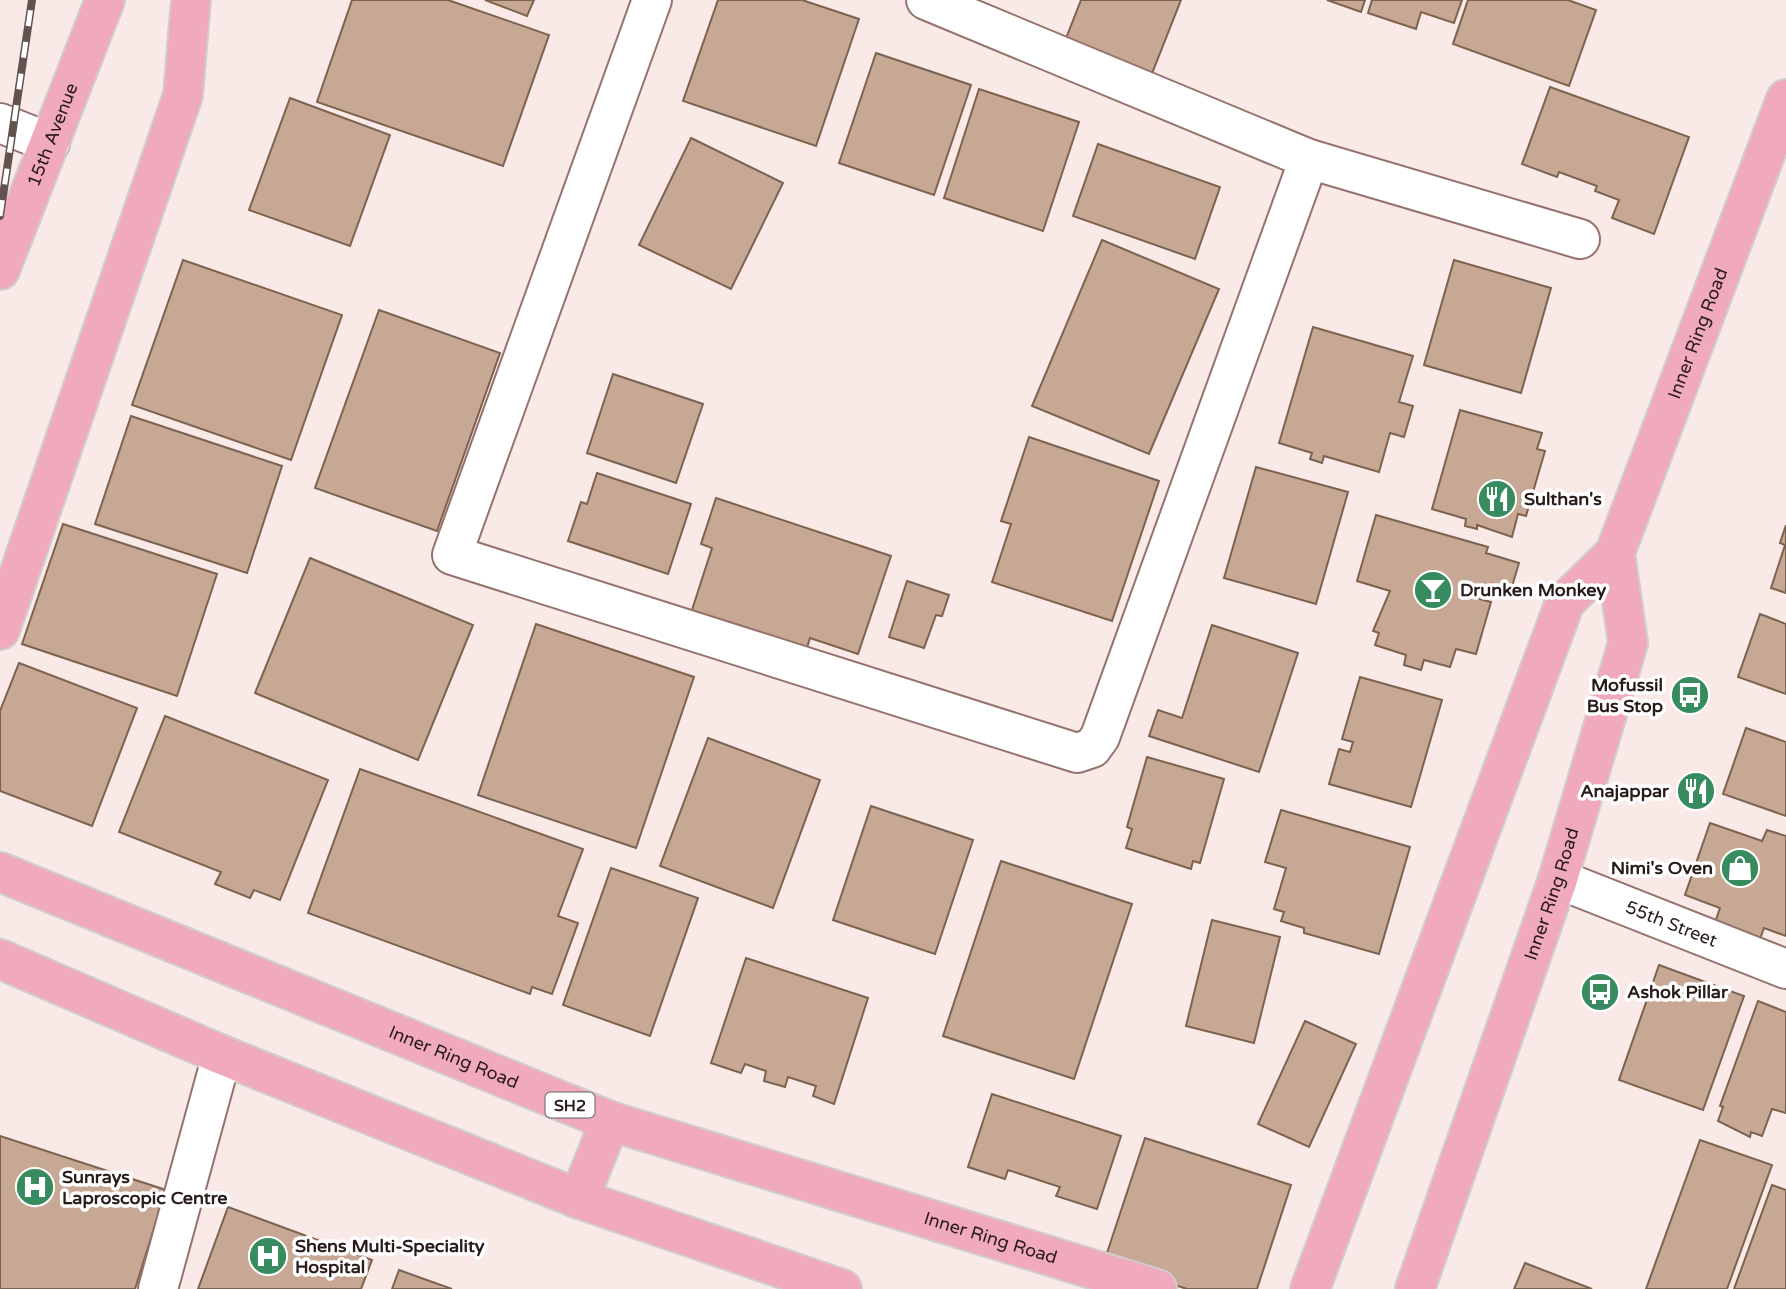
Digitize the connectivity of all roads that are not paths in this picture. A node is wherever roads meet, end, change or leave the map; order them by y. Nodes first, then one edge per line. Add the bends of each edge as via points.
1 (105, 0) edge
2 (191, 0) edge
3 (652, 0) edge
4 (926, 0) edge
5 (1786, 99) edge
6 (0, 123) edge
7 (50, 143) junction
8 (1309, 159) junction
9 (1580, 239) dead end
10 (0, 270) edge
11 (1615, 553) junction
12 (0, 630) edge
13 (0, 872) edge
14 (1558, 879) junction
15 (0, 959) edge
16 (1786, 969) edge
17 (222, 1055) junction
18 (610, 1121) junction
19 (579, 1199) junction
20 (1416, 1288) edge
21 (158, 1289) edge
22 (842, 1289) edge
23 (1157, 1289) edge
24 (1310, 1289) edge

1 - 7 main road, 15th Avenue
2 - 12 main road via 183,95
3 - 8 street via 452,555 1077,753 1092,748 1100,737
4 - 8 street
5 - 11 main road, Inner Ring Road
6 - 7 street
7 - 10 main road, 15th Avenue
8 - 9 street
11 - 14 main road, Inner Ring Road via 1628,643
11 - 24 main road via 1565,601
13 - 18 main road, Inner Ring Road / SH2
14 - 16 street, 55th Street
14 - 20 main road, Inner Ring Road
15 - 17 main road
17 - 19 main road
17 - 21 street
18 - 19 main road
18 - 23 main road, Inner Ring Road / SH2
19 - 22 main road

